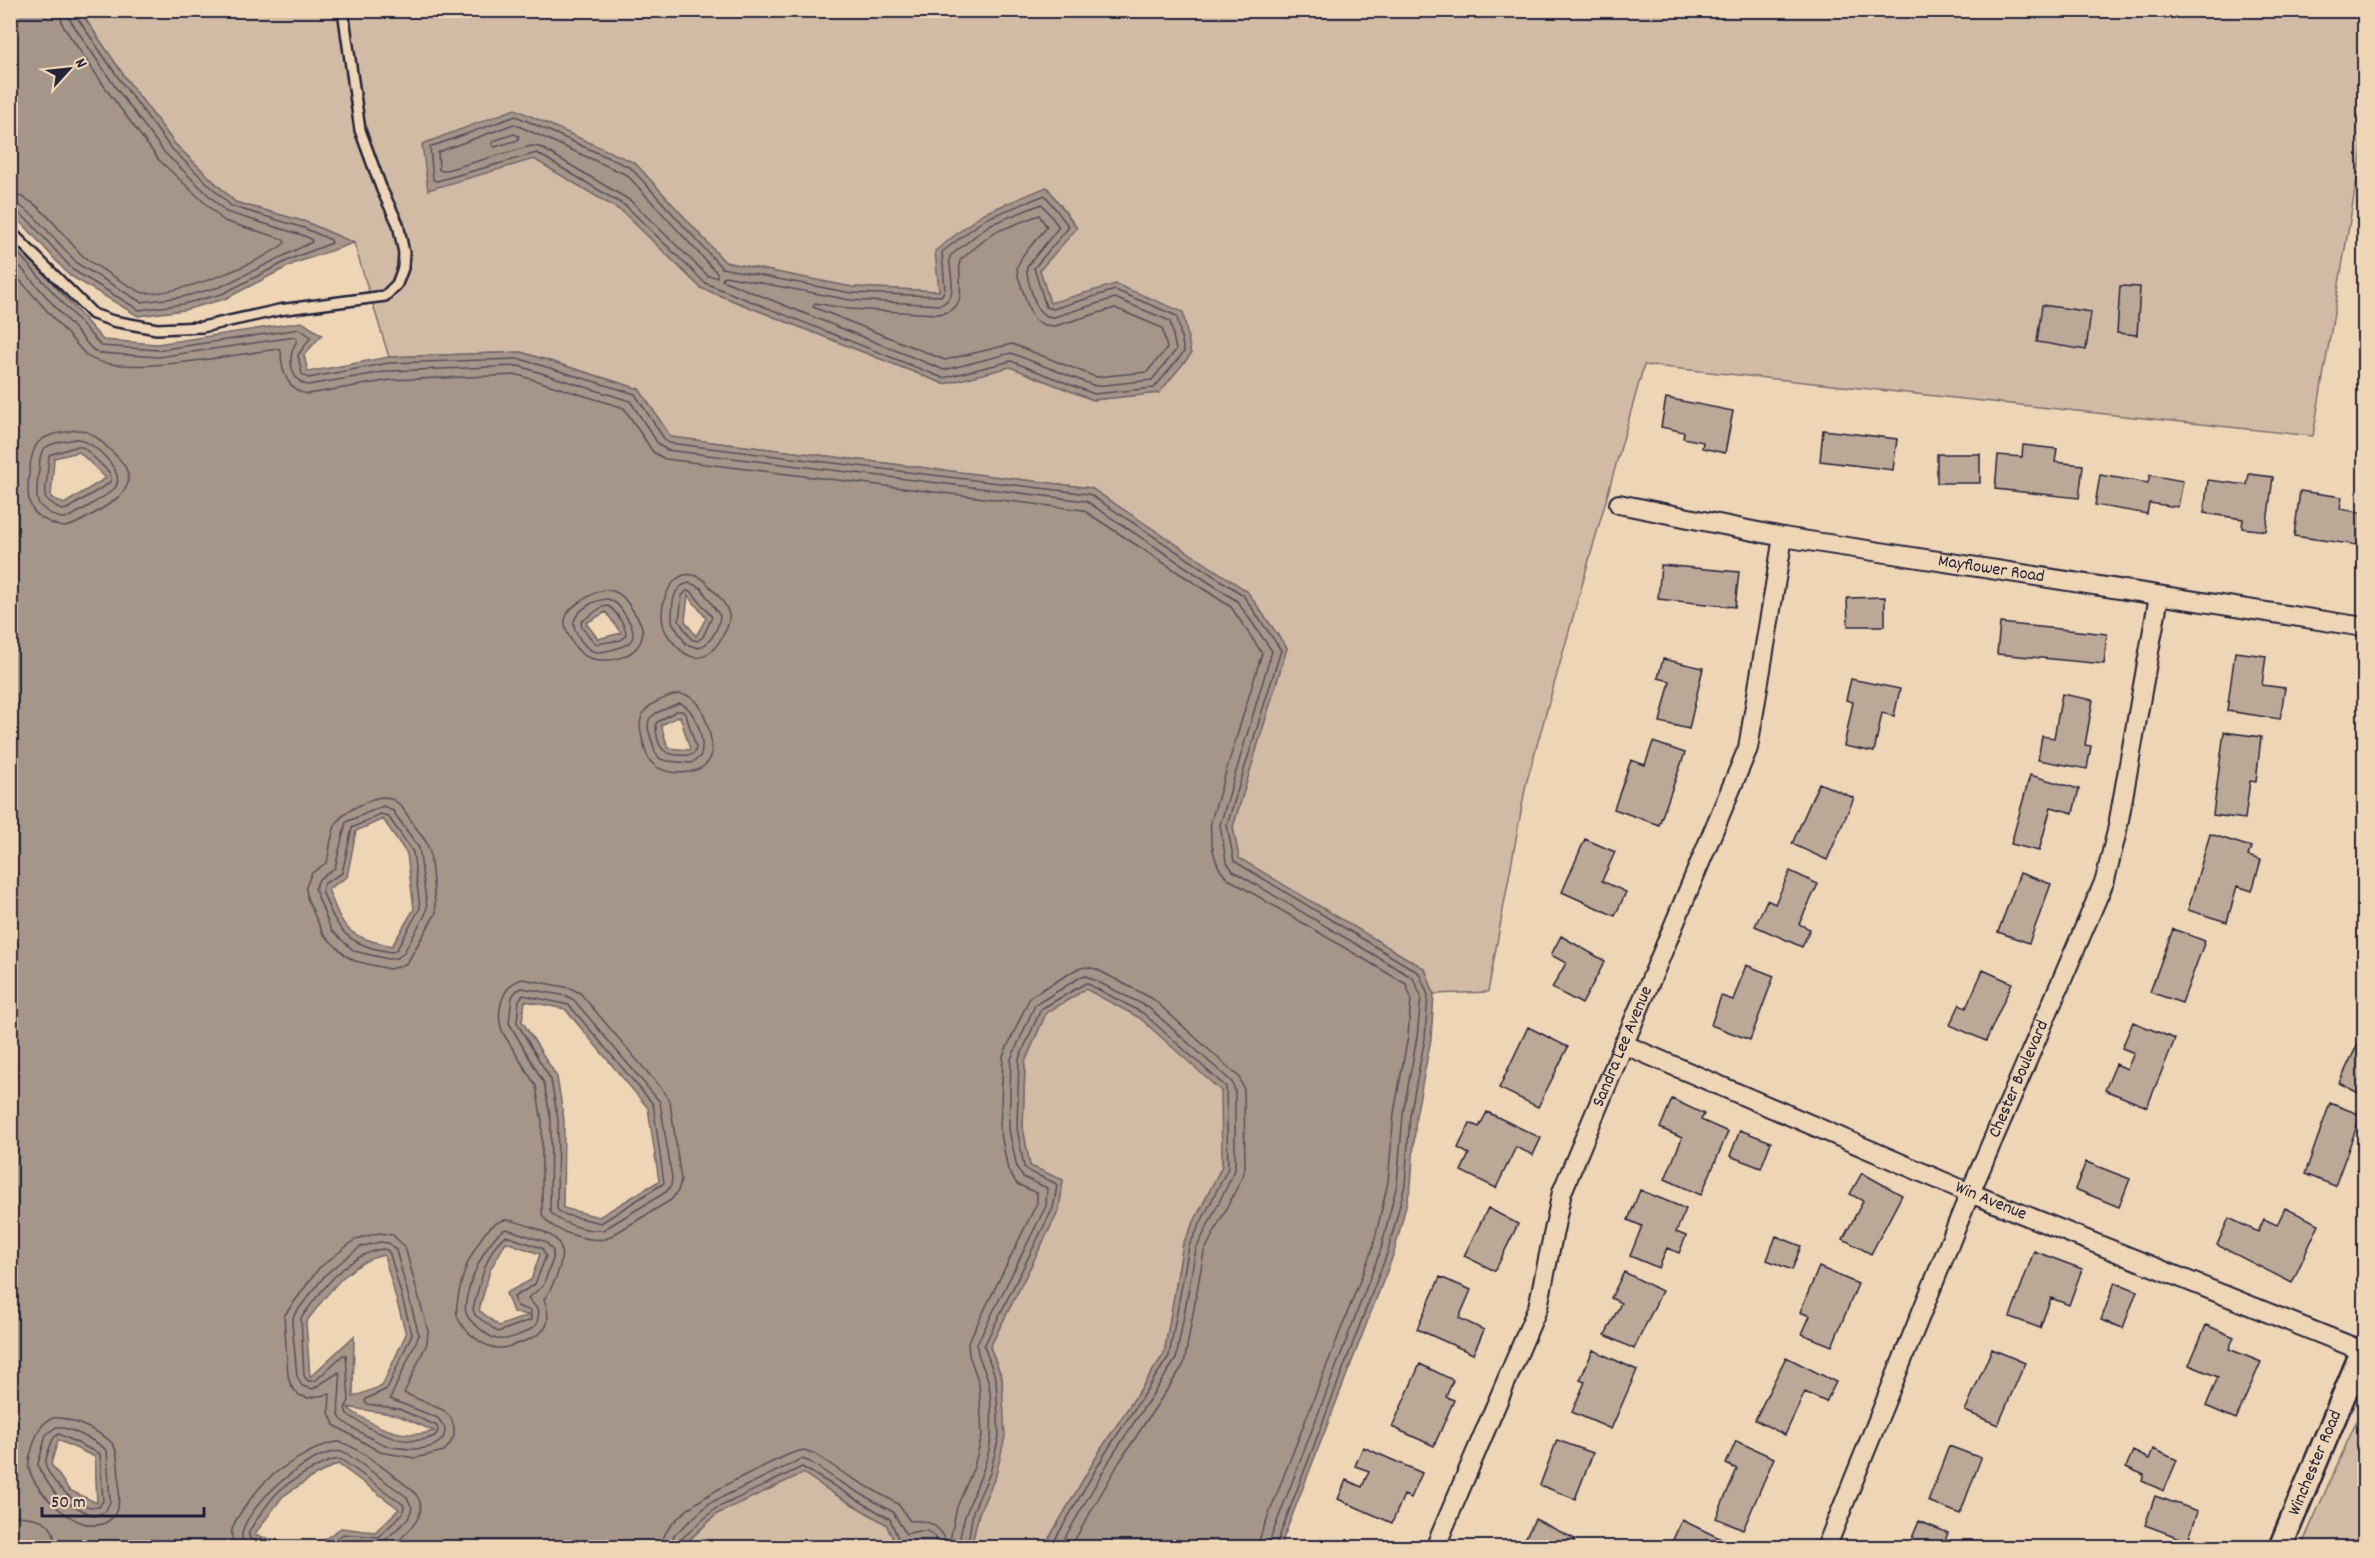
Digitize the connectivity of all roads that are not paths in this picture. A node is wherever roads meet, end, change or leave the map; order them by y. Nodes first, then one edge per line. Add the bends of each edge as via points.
1 (343, 10) edge
2 (10, 231) edge
3 (1618, 504) dead end
4 (1783, 537) junction
5 (2159, 596) junction
6 (2364, 627) edge
7 (1623, 1044) junction
8 (1970, 1193) junction
9 (2364, 1349) edge
10 (1435, 1548) edge
11 (1826, 1548) edge
12 (2280, 1548) edge

1 - 2 lane via 360,130 398,224 404,253 397,284 385,296 279,310 202,327 156,328 113,321 93,314
3 - 4 street, Mayflower Road
4 - 5 street, Mayflower Road
4 - 7 street, Sandra Lee Avenue via 1748,748
5 - 6 street, Mayflower Road
5 - 8 street, Chester Boulevard via 2105,880
7 - 8 street, Win Avenue
7 - 10 street, Sandra Lee Avenue via 1562,1192 1538,1307
8 - 9 street, Win Avenue
8 - 11 street, Chester Boulevard
9 - 12 street, Winchester Road

